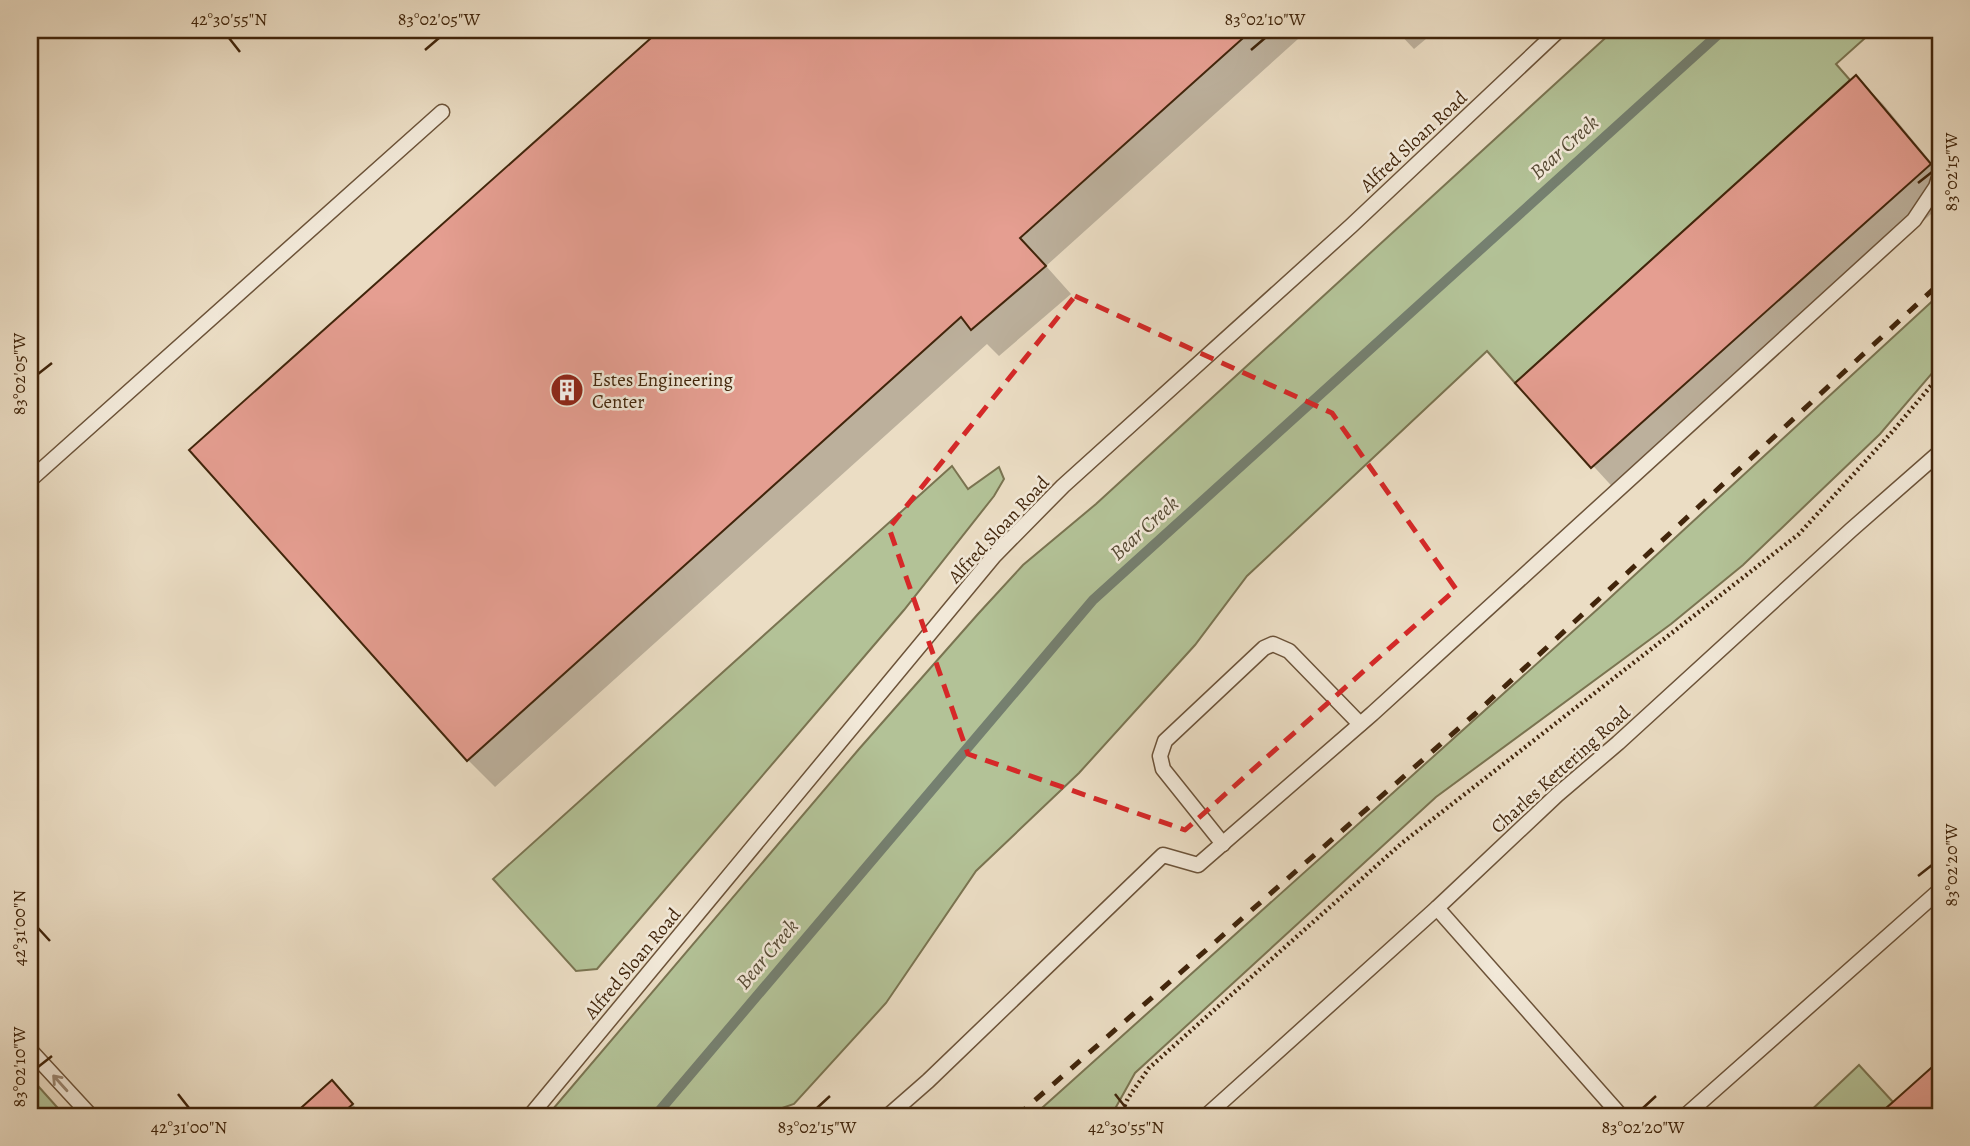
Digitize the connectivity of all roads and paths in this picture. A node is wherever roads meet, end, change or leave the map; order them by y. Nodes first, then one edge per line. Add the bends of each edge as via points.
1 (1559, 30) edge
2 (442, 113) dead end
3 (1940, 174) edge
4 (1940, 375) edge
5 (1940, 452) edge
6 (30, 480) edge
7 (1360, 724) junction
8 (1223, 844) junction
9 (1940, 890) edge
10 (1437, 908) junction
11 (30, 1050) edge
12 (91, 1116) edge
13 (530, 1116) edge
14 (888, 1116) edge
15 (1120, 1116) edge
16 (1206, 1116) edge
17 (1621, 1116) edge
18 (1685, 1116) edge

1 - 13 lane, Alfred Sloan Road via 1063,486 994,556
2 - 6 lane
3 - 7 lane via 1914,220
4 - 15 path via 1799,534 1402,843 1149,1069
5 - 10 lane, Charles Kettering Road
7 - 8 lane
7 - 8 lane via 1289,651 1273,644 1264,648 1165,741 1160,756 1163,769
8 - 14 lane via 1198,865 1163,855
9 - 18 lane
10 - 16 lane, Charles Kettering Road
10 - 17 lane
12 -> 11 lane

